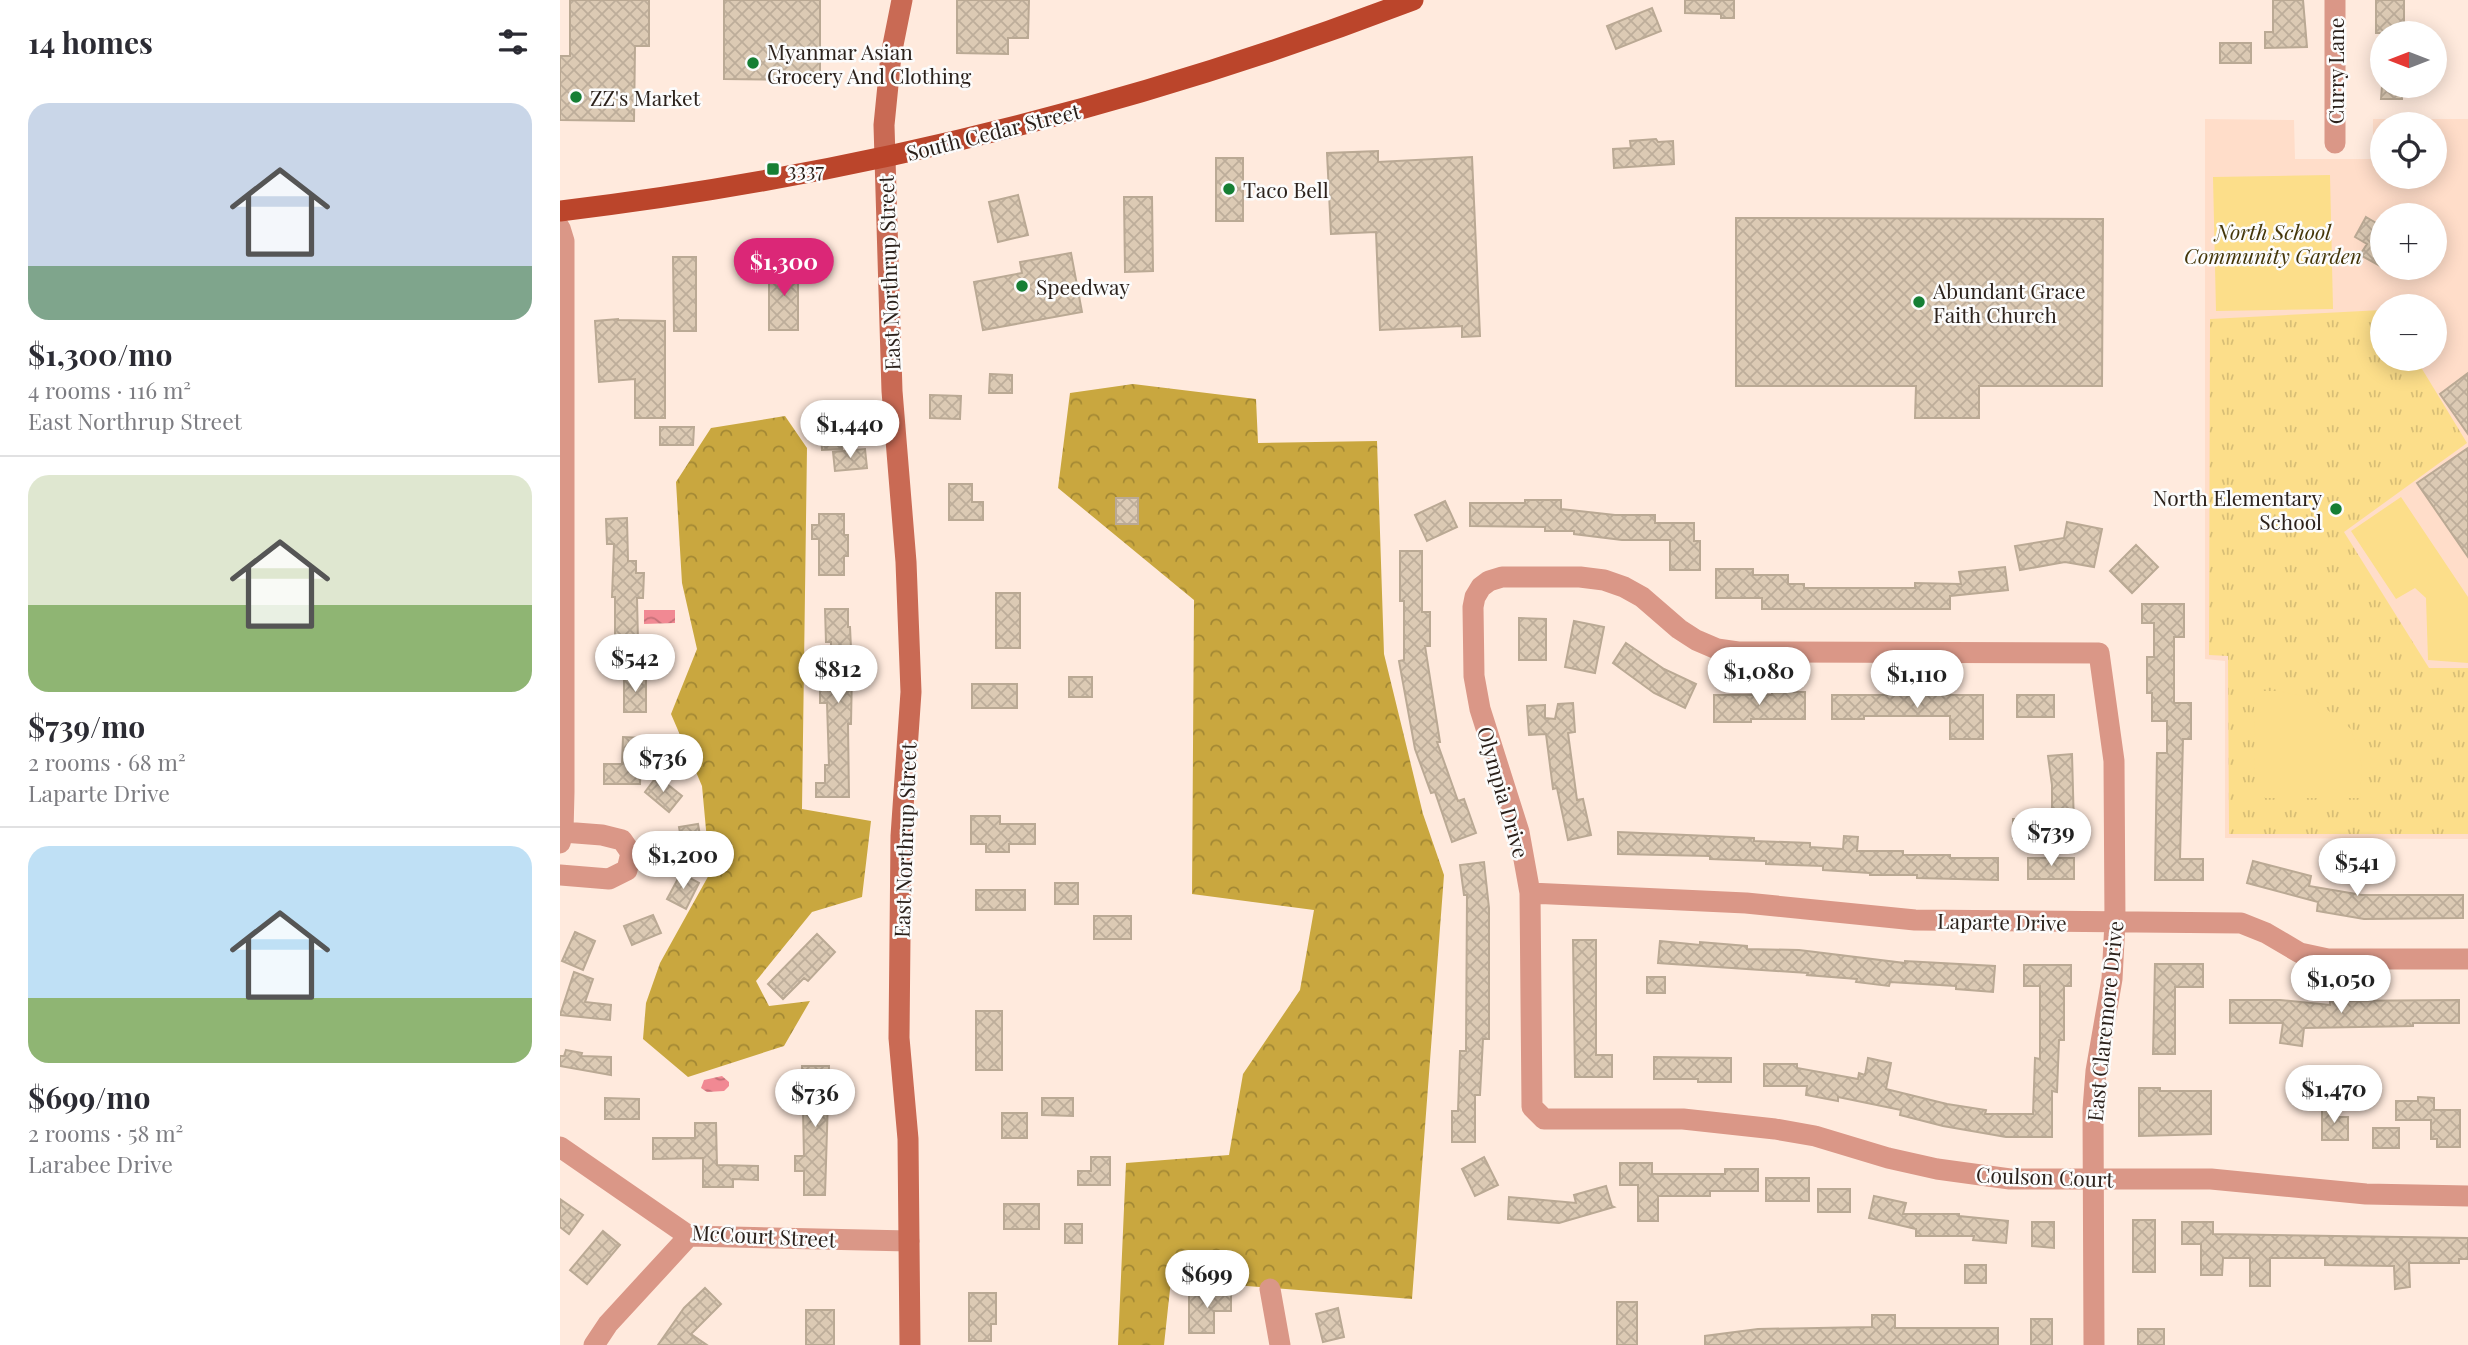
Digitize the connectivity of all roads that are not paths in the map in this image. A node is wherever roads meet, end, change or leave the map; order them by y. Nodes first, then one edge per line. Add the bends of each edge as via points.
1 (902, 0) edge
2 (1413, 0) edge
3 (2335, 0) edge
4 (2334, 143) dead end
5 (885, 158) junction
6 (560, 211) edge
7 (560, 229) edge
8 (1481, 587) joint
9 (561, 838) edge
10 (560, 875) edge
11 (1530, 893) junction
12 (2115, 922) junction
13 (2468, 959) edge
14 (1544, 1119) joint
15 (560, 1147) edge
16 (2094, 1179) junction
17 (2468, 1196) edge
18 (689, 1236) junction
19 (909, 1241) junction
20 (1270, 1289) dead end
21 (594, 1345) edge
22 (909, 1345) edge
23 (1280, 1345) edge
24 (2094, 1345) edge

1 - 5 street, East Northrup Street via 891,55
2 - 5 main road, South Cedar Street via 1131,95
3 - 4 street, Curry Lane
5 - 6 main road, South Cedar Street
5 - 19 street, East Northrup Street via 892,391 911,691 901,836 899,1026 908,1139
7 - 9 street via 564,241
8 - 11 street, Olympia Drive via 1473,607 1474,676 1519,832
8 - 12 street, East Claremore Drive via 1502,577 1604,580 1642,597 1696,640 1738,652 2099,653 2114,761
9 - 10 street via 602,835 622,840 632,853 627,870 609,879
11 - 12 street, Laparte Drive via 1722,901 1915,920
11 - 14 street, Olympia Drive via 1531,1107
12 - 13 street, Laparte Drive via 2241,923 2300,953 2328,959
12 - 16 street, East Claremore Drive via 2112,979 2096,1071
14 - 16 street, Coulson Court via 1723,1122 1815,1136 1937,1169 2010,1179
15 - 18 street, McCourt Street
16 - 17 street, Coulson Court via 2211,1179 2366,1195
16 - 24 street, East Claremore Drive
18 - 19 street, McCourt Street
18 - 21 street
19 - 22 street, East Northrup Street
20 - 23 street

